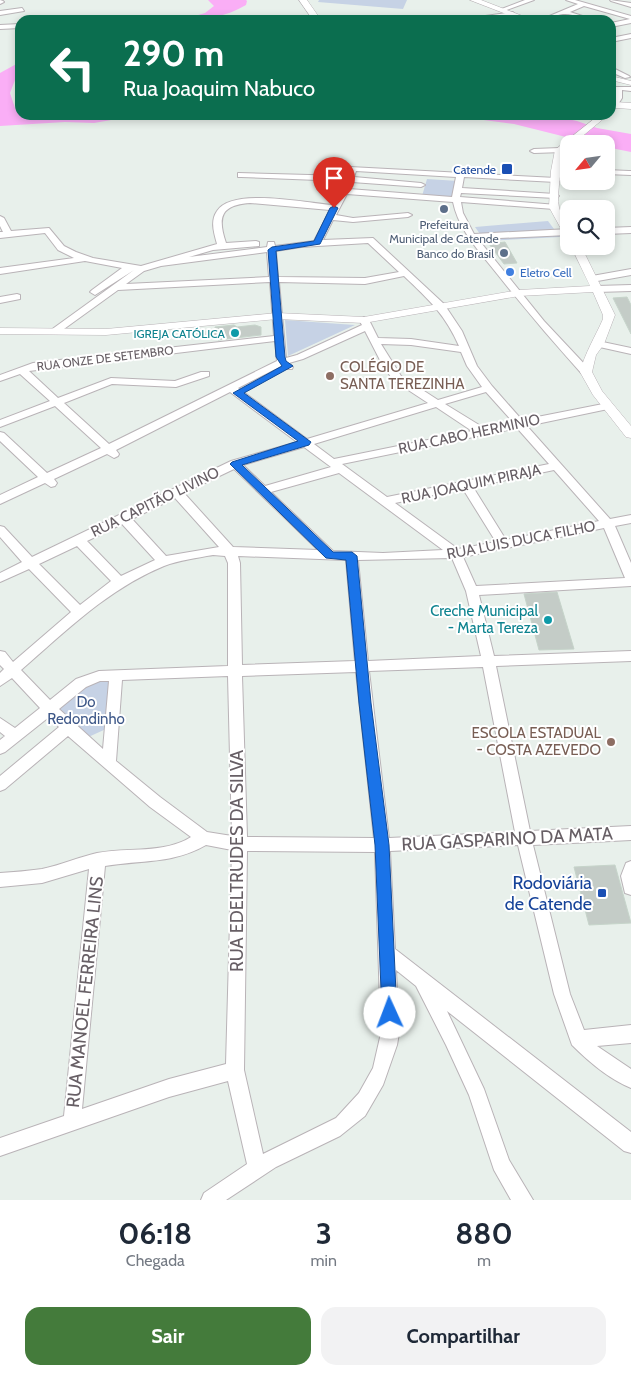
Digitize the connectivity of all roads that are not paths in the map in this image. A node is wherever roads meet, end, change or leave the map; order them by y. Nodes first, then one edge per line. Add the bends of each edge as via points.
1 (303, 0) edge
2 (475, 0) edge
3 (531, 0) edge
4 (569, 0) edge
5 (613, 0) edge
6 (584, 4) junction
7 (631, 5) edge
8 (22, 10) dead end
9 (502, 10) junction
10 (565, 12) junction
11 (0, 13) edge
12 (513, 14) joint
13 (314, 15) edge
14 (507, 15) edge
15 (557, 15) edge
16 (575, 15) edge
17 (631, 19) edge
18 (616, 24) edge
19 (15, 26) edge
20 (0, 28) edge
21 (631, 36) edge
22 (623, 38) junction
23 (616, 39) edge
24 (631, 42) edge
25 (616, 72) edge
26 (616, 79) edge
27 (629, 80) edge
28 (631, 89) edge
29 (616, 101) edge
30 (616, 106) edge
31 (631, 106) edge
32 (598, 120) edge
33 (579, 135) edge
34 (560, 148) edge
35 (534, 151) dead end
36 (560, 156) edge
37 (560, 170) edge
38 (424, 171) junction
39 (556, 172) junction
40 (560, 172) edge
41 (615, 172) edge
42 (629, 173) dead end
43 (461, 174) junction
44 (241, 175) dead end
45 (349, 179) junction
46 (421, 185) junction
47 (458, 190) junction
48 (344, 191) junction
49 (554, 196) junction
50 (418, 197) junction
51 (456, 199) junction
52 (554, 207) junction
53 (334, 208) junction
54 (408, 215) dead end
55 (330, 217) junction
56 (0, 218) edge
57 (560, 218) edge
58 (631, 230) edge
59 (560, 231) edge
60 (615, 231) edge
61 (469, 232) junction
62 (4, 234) edge
63 (317, 243) junction
64 (222, 245) junction
65 (272, 247) junction
66 (71, 254) junction
67 (580, 255) edge
68 (87, 258) junction
69 (161, 263) junction
70 (0, 264) edge
71 (130, 266) junction
72 (141, 269) junction
73 (0, 271) edge
74 (631, 272) edge
75 (406, 273) junction
76 (274, 280) junction
77 (595, 284) junction
78 (116, 287) junction
79 (631, 288) edge
80 (519, 293) junction
81 (18, 297) dead end
82 (0, 300) edge
83 (441, 306) junction
84 (278, 316) junction
85 (366, 323) junction
86 (0, 331) edge
87 (41, 331) junction
88 (54, 332) junction
89 (278, 338) junction
90 (376, 341) junction
91 (598, 344) junction
92 (466, 350) junction
93 (631, 351) edge
94 (285, 364) junction
95 (22, 370) junction
96 (586, 372) junction
97 (205, 374) dead end
98 (0, 378) edge
99 (488, 388) junction
100 (234, 390) junction
101 (59, 402) junction
102 (437, 404) junction
103 (608, 406) junction
104 (0, 424) edge
105 (520, 424) junction
106 (482, 432) junction
107 (631, 434) edge
108 (0, 435) edge
109 (306, 442) junction
110 (112, 451) junction
111 (235, 464) junction
112 (335, 466) junction
113 (558, 466) junction
114 (48, 481) junction
115 (466, 485) junction
116 (176, 491) junction
117 (262, 491) junction
118 (0, 500) edge
119 (383, 502) junction
120 (0, 508) edge
121 (123, 517) junction
122 (631, 519) edge
123 (608, 524) junction
124 (0, 530) edge
125 (78, 539) junction
126 (503, 544) junction
127 (230, 552) junction
128 (456, 554) junction
129 (330, 556) junction
130 (352, 556) junction
131 (163, 561) junction
132 (30, 563) junction
133 (631, 577) edge
134 (0, 578) edge
135 (119, 582) junction
136 (631, 582) edge
137 (472, 591) junction
138 (79, 612) junction
139 (0, 656) edge
140 (631, 656) edge
141 (489, 662) junction
142 (362, 667) junction
143 (14, 669) junction
144 (235, 672) junction
145 (116, 675) junction
146 (0, 681) edge
147 (48, 709) junction
148 (0, 724) edge
149 (68, 728) junction
150 (15, 736) junction
151 (0, 748) edge
152 (109, 764) junction
153 (0, 785) edge
154 (631, 833) edge
155 (204, 838) junction
156 (524, 838) junction
157 (240, 844) junction
158 (382, 845) junction
159 (98, 860) junction
160 (631, 868) edge
161 (0, 880) edge
162 (631, 888) edge
163 (388, 954) junction
164 (421, 980) junction
165 (631, 1034) edge
166 (578, 1039) junction
167 (235, 1070) junction
168 (631, 1079) edge
169 (72, 1123) junction
170 (631, 1144) edge
171 (0, 1147) edge
172 (258, 1168) junction
173 (211, 1200) edge
174 (523, 1200) edge

1 - 13 street
2 - 9 street
3 - 9 street
4 - 6 street
5 - 7 street
6 - 10 street
6 - 17 street
8 - 11 street
9 - 12 street
10 - 15 street
10 - 16 street
12 - 14 street
17 - 18 street
19 - 20 street
21 - 22 street
22 - 23 street
22 - 24 street
25 - 27 street
26 - 27 street
28 - 29 street via 618,88
30 - 31 street
32 - 33 street
34 - 35 street
36 - 39 street
37 - 39 street
38 - 43 street
38 - 45 street via 353,169
38 - 46 street
39 - 40 street
39 - 43 street
39 - 49 street
41 - 42 street
43 - 47 street
44 - 45 street
45 - 46 street
45 - 48 street
46 - 50 street
47 - 49 street
47 - 51 street
48 - 50 street
48 - 53 street
49 - 52 street
50 - 51 street
51 - 52 street
51 - 61 street via 458,213
52 - 57 street
53 - 55 street
53 - 64 street via 253,201 228,204 216,224
54 - 55 street via 353,220
55 - 63 street
56 - 62 street
58 - 60 street
59 - 61 street
61 - 80 street
62 - 66 street via 46,230 58,246
63 - 65 street
63 - 75 street via 370,240
64 - 65 street
64 - 69 street
65 - 69 street
65 - 76 street
66 - 68 street
66 - 70 street
67 - 77 street
68 - 71 street
68 - 73 street
69 - 72 street
71 - 72 street
71 - 87 street
72 - 78 street
74 - 77 street
75 - 76 street via 365,282
75 - 83 street
76 - 78 street
76 - 84 street
77 - 79 street
77 - 80 street
77 - 91 street via 609,319
78 - 88 street
80 - 83 street
80 - 96 street via 540,322
81 - 82 street
83 - 85 street
83 - 92 street
84 - 85 street
84 - 88 street via 106,332
84 - 89 street
85 - 90 street
85 - 94 street
86 - 87 street
87 - 88 street
89 - 94 street
89 - 95 street, RUA ONZE DE SETEMBRO via 33,366
90 - 92 street
90 - 102 street via 393,373
91 - 93 street
91 - 96 street via 590,355
92 - 99 street via 472,366
94 - 100 street
95 - 98 street, RUA ONZE DE SETEMBRO
95 - 101 street
96 - 103 street
97 - 101 street via 176,384 110,381
99 - 102 street, RUA CAPITÃO LIVINO
99 - 105 street
100 - 109 street
100 - 110 street
101 - 104 street
101 - 110 street
102 - 106 street
102 - 109 street, RUA CAPITÃO LIVINO
103 - 105 street, RUA CABO HERMINIO
103 - 107 street
105 - 106 street, RUA CABO HERMINIO
105 - 113 street
106 - 112 street, RUA CABO HERMINIO
108 - 114 street
109 - 111 street, RUA CAPITÃO LIVINO
109 - 112 street
110 - 114 street
111 - 116 street, RUA CAPITÃO LIVINO
111 - 117 street
112 - 117 street, RUA CABO HERMINIO
112 - 119 street
113 - 115 street, RUA JOAQUIM PIRAJA
113 - 123 street
114 - 118 street
114 - 120 street
115 - 119 street, RUA JOAQUIM PIRAJA
115 - 126 street
116 - 121 street, RUA CAPITÃO LIVINO
116 - 127 street
117 - 129 street
119 - 128 street
121 - 125 street, RUA CAPITÃO LIVINO
121 - 131 street
122 - 123 street, RUA LUIS DUCA FILHO
123 - 126 street, RUA LUIS DUCA FILHO
123 - 133 street
124 - 132 street
125 - 132 street, RUA CAPITÃO LIVINO
125 - 135 street
126 - 128 street, RUA LUIS DUCA FILHO
127 - 129 street, RUA LUIS DUCA FILHO
127 - 131 street, RUA LUIS DUCA FILHO via 200,552
127 - 144 street, RUA EDELTRUDES DA SILVA via 234,563
128 - 130 street, RUA LUIS DUCA FILHO
128 - 137 street
129 - 130 street, RUA LUIS DUCA FILHO
130 - 142 street
131 - 135 street, RUA LUIS DUCA FILHO
132 - 134 street, RUA CAPITÃO LIVINO
132 - 138 street
135 - 138 street, RUA LUIS DUCA FILHO
136 - 137 street
137 - 141 street
138 - 143 street, RUA LUIS DUCA FILHO
139 - 143 street
140 - 141 street
141 - 142 street
141 - 156 street
142 - 144 street
142 - 158 street
143 - 146 street, RUA LUIS DUCA FILHO
143 - 147 street
144 - 145 street
144 - 157 street, RUA EDELTRUDES DA SILVA
145 - 147 street via 84,681
145 - 152 street
147 - 149 street
147 - 150 street
148 - 150 street
149 - 152 street
149 - 153 street
150 - 151 street
152 - 155 street
154 - 156 street, RUA GASPARINO DA MATA
155 - 157 street, RUA GASPARINO DA MATA
155 - 159 street via 177,852
156 - 158 street, RUA GASPARINO DA MATA
156 - 166 street via 562,994
157 - 158 street, RUA GASPARINO DA MATA
157 - 167 street, RUA EDELTRUDES DA SILVA
158 - 163 street
159 - 161 street via 42,876
159 - 169 street, RUA MANOEL FERREIRA LINS
160 - 162 street
163 - 164 street
163 - 172 street via 390,1033 387,1052 373,1087 343,1124
164 - 170 street
164 - 174 street via 460,1051 498,1154
165 - 166 street
166 - 168 street via 588,1051
167 - 169 street via 170,1088
167 - 172 street, RUA EDELTRUDES DA SILVA
169 - 171 street
172 - 173 street

